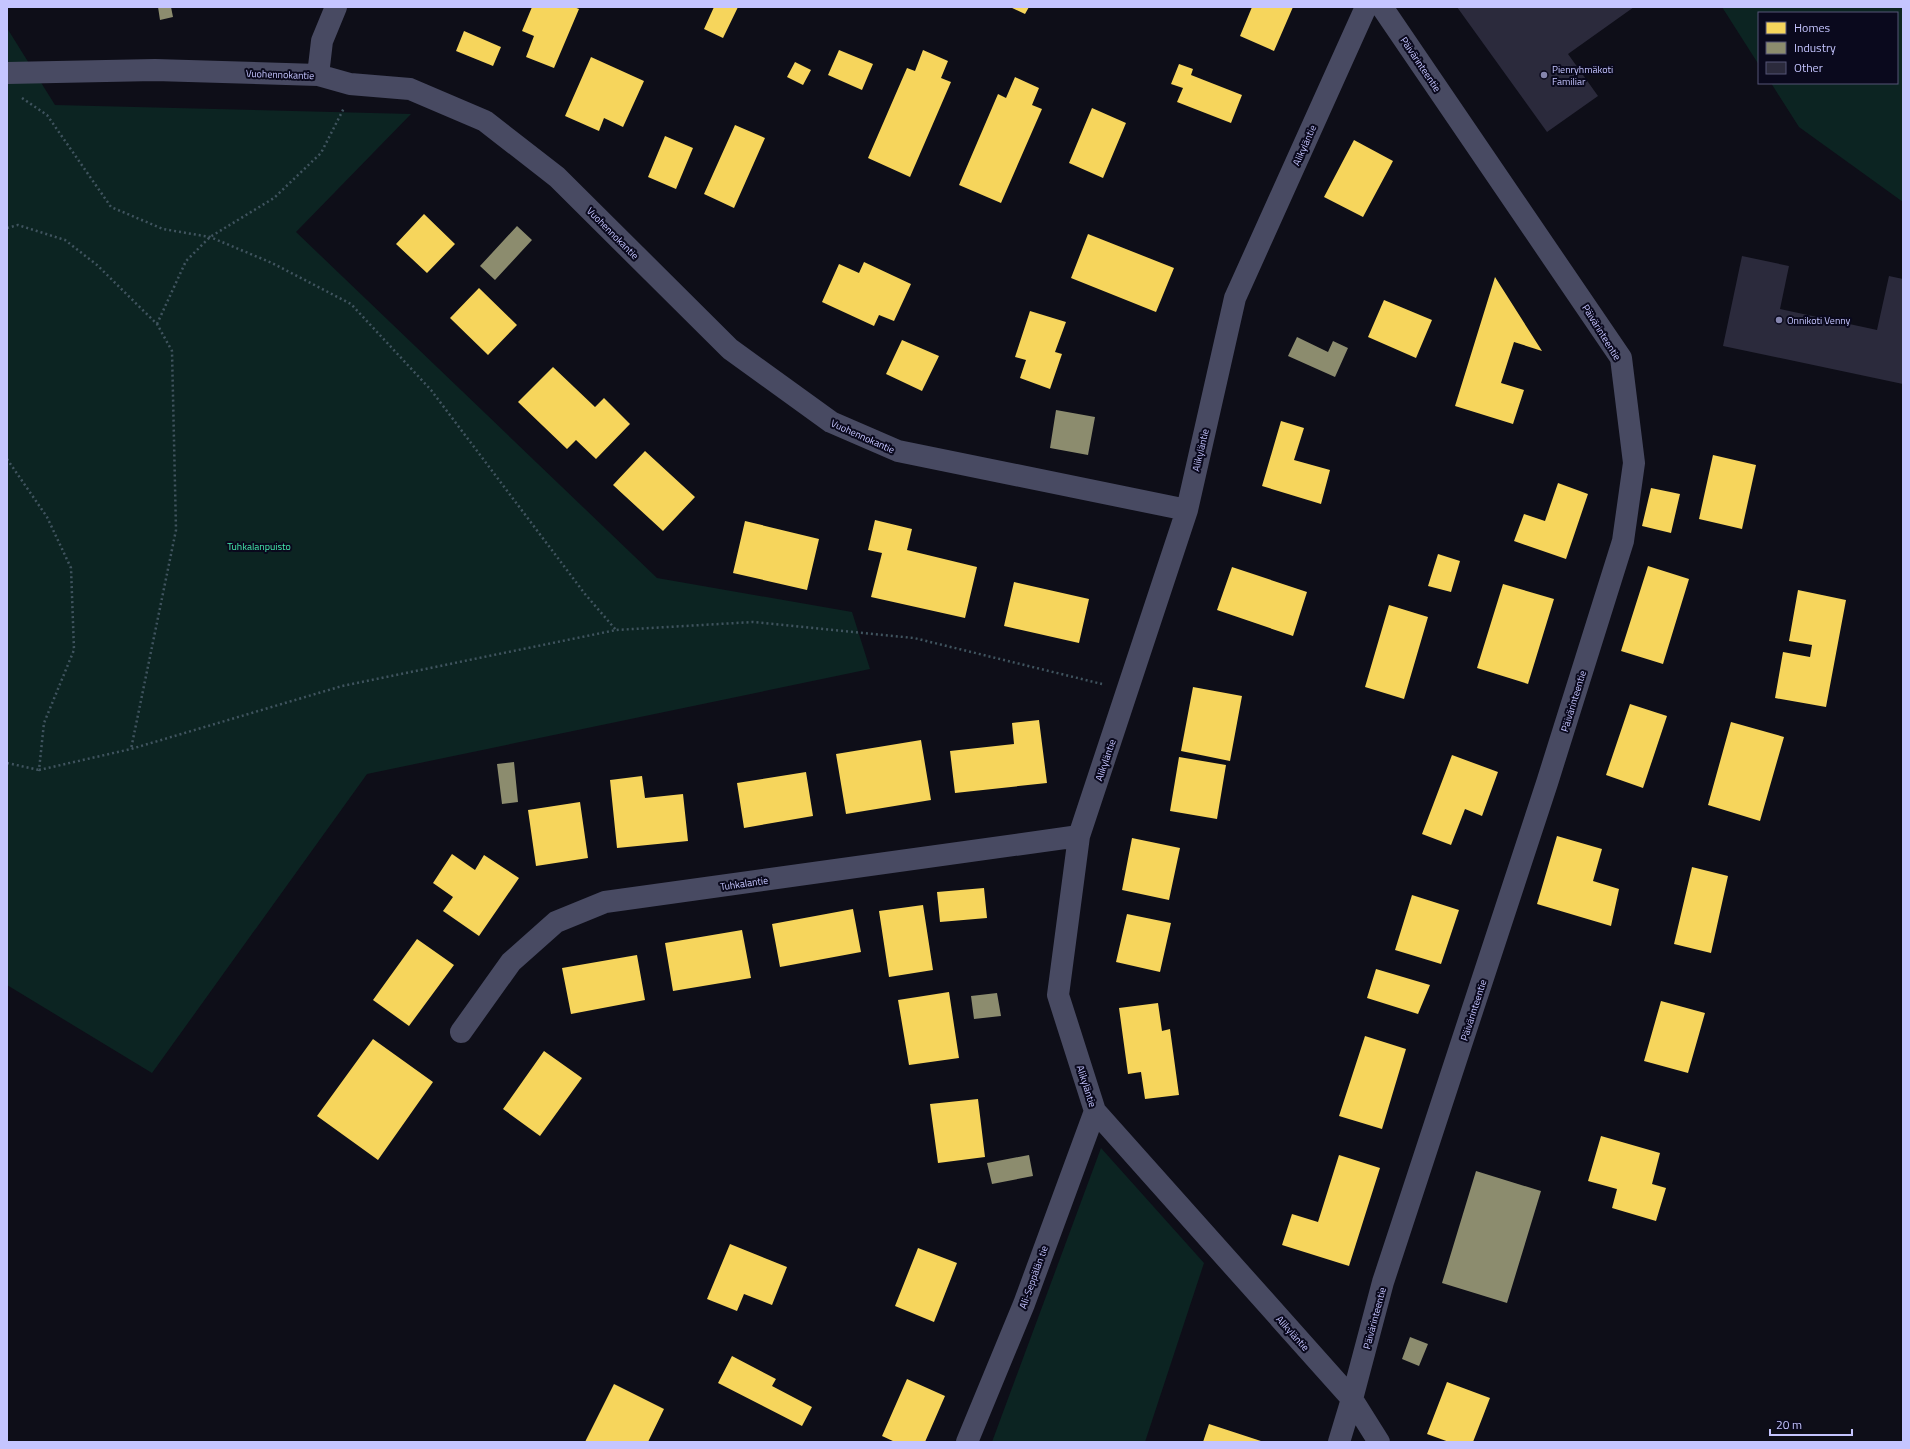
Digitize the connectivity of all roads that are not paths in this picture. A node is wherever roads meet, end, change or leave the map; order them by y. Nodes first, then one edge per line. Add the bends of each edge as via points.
1 (336, 7) edge
2 (1366, 7) edge
3 (1382, 7) edge
4 (7, 73) edge
5 (318, 75) junction
6 (1187, 510) junction
7 (1079, 836) junction
8 (461, 1032) dead end
9 (1095, 1111) junction
10 (1352, 1400) junction
11 (967, 1442) edge
12 (1339, 1442) edge
13 (1379, 1442) edge

1 - 5 street via 322,41
2 - 6 street, Alikyläntie via 1235,298
3 - 10 street, Päivärinteentie via 1621,358 1634,463 1623,541 1547,783 1383,1282
4 - 5 street, Vuohennokantie via 155,70
5 - 6 street, Vuohennokantie via 350,84 410,89 485,121 557,177 730,349 831,422 898,451
6 - 7 street, Alikyläntie
7 - 8 street, Tuhkalantie via 605,902 556,922 511,962
7 - 9 street, Alikyläntie via 1058,995
9 - 10 street, Alikyläntie
9 - 11 street, Ali-Seppälän tie via 1024,1304
10 - 12 street, Päivärinteentie
10 - 13 street, Alikyläntie

